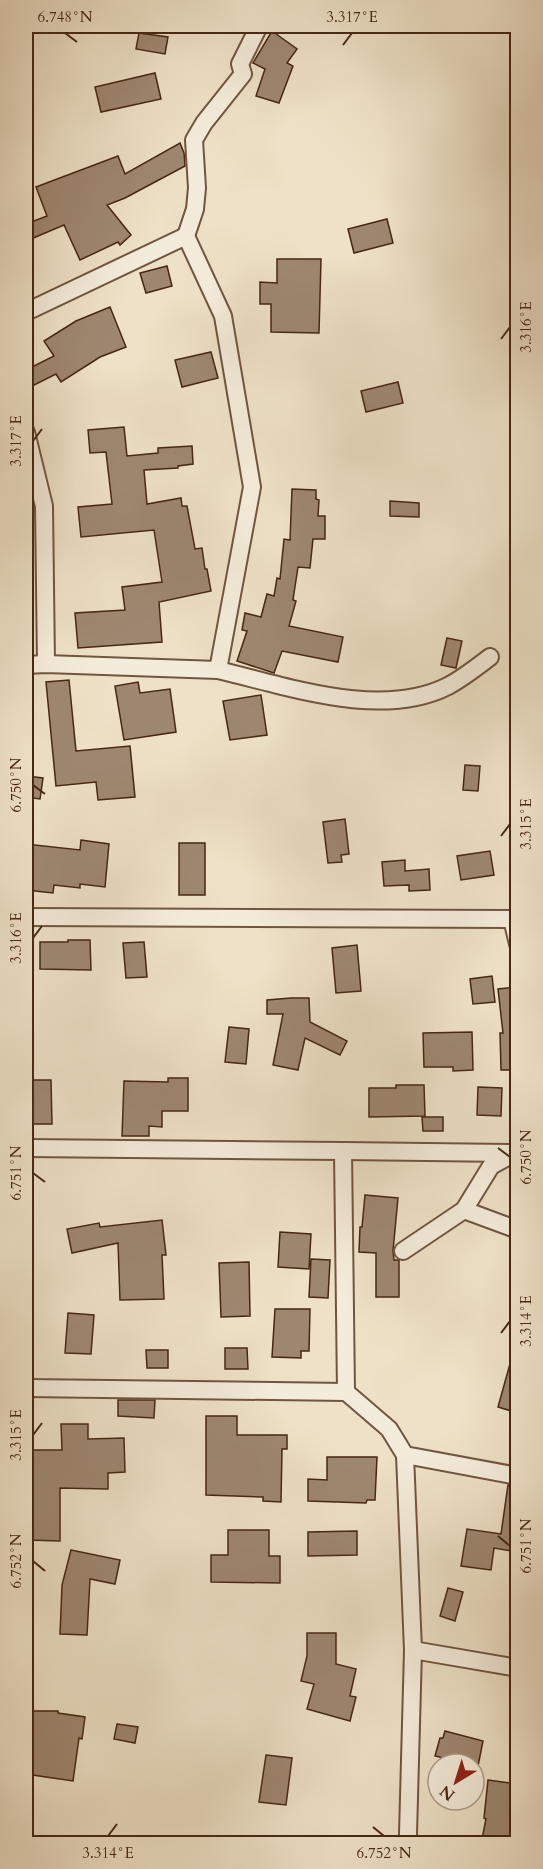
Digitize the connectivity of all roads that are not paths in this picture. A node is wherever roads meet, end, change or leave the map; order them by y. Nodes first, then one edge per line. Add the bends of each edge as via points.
1 (259, 26) edge
2 (186, 236) junction
3 (26, 312) edge
4 (26, 432) edge
5 (490, 657) dead end
6 (46, 664) junction
7 (26, 665) edge
8 (218, 670) junction
9 (26, 917) edge
10 (518, 944) edge
11 (26, 1148) edge
12 (343, 1151) junction
13 (516, 1151) edge
14 (464, 1210) junction
15 (518, 1230) edge
16 (402, 1251) dead end
17 (26, 1388) edge
18 (346, 1392) junction
19 (405, 1455) junction
20 (518, 1476) edge
21 (413, 1650) junction
22 (518, 1668) edge
23 (409, 1844) edge

1 - 2 street via 240,64 243,74 194,140 195,209
2 - 3 street
2 - 8 street via 223,316 252,487
4 - 6 street via 44,506
5 - 8 street via 448,686 419,697 374,701 331,696
6 - 7 street
6 - 8 street
9 - 10 street via 512,919
11 - 12 street
12 - 13 street
12 - 18 street
13 - 14 street via 491,1166
14 - 15 street
14 - 16 street
17 - 18 street
18 - 19 street via 389,1429
19 - 20 street
19 - 21 street
21 - 22 street
21 - 23 street

